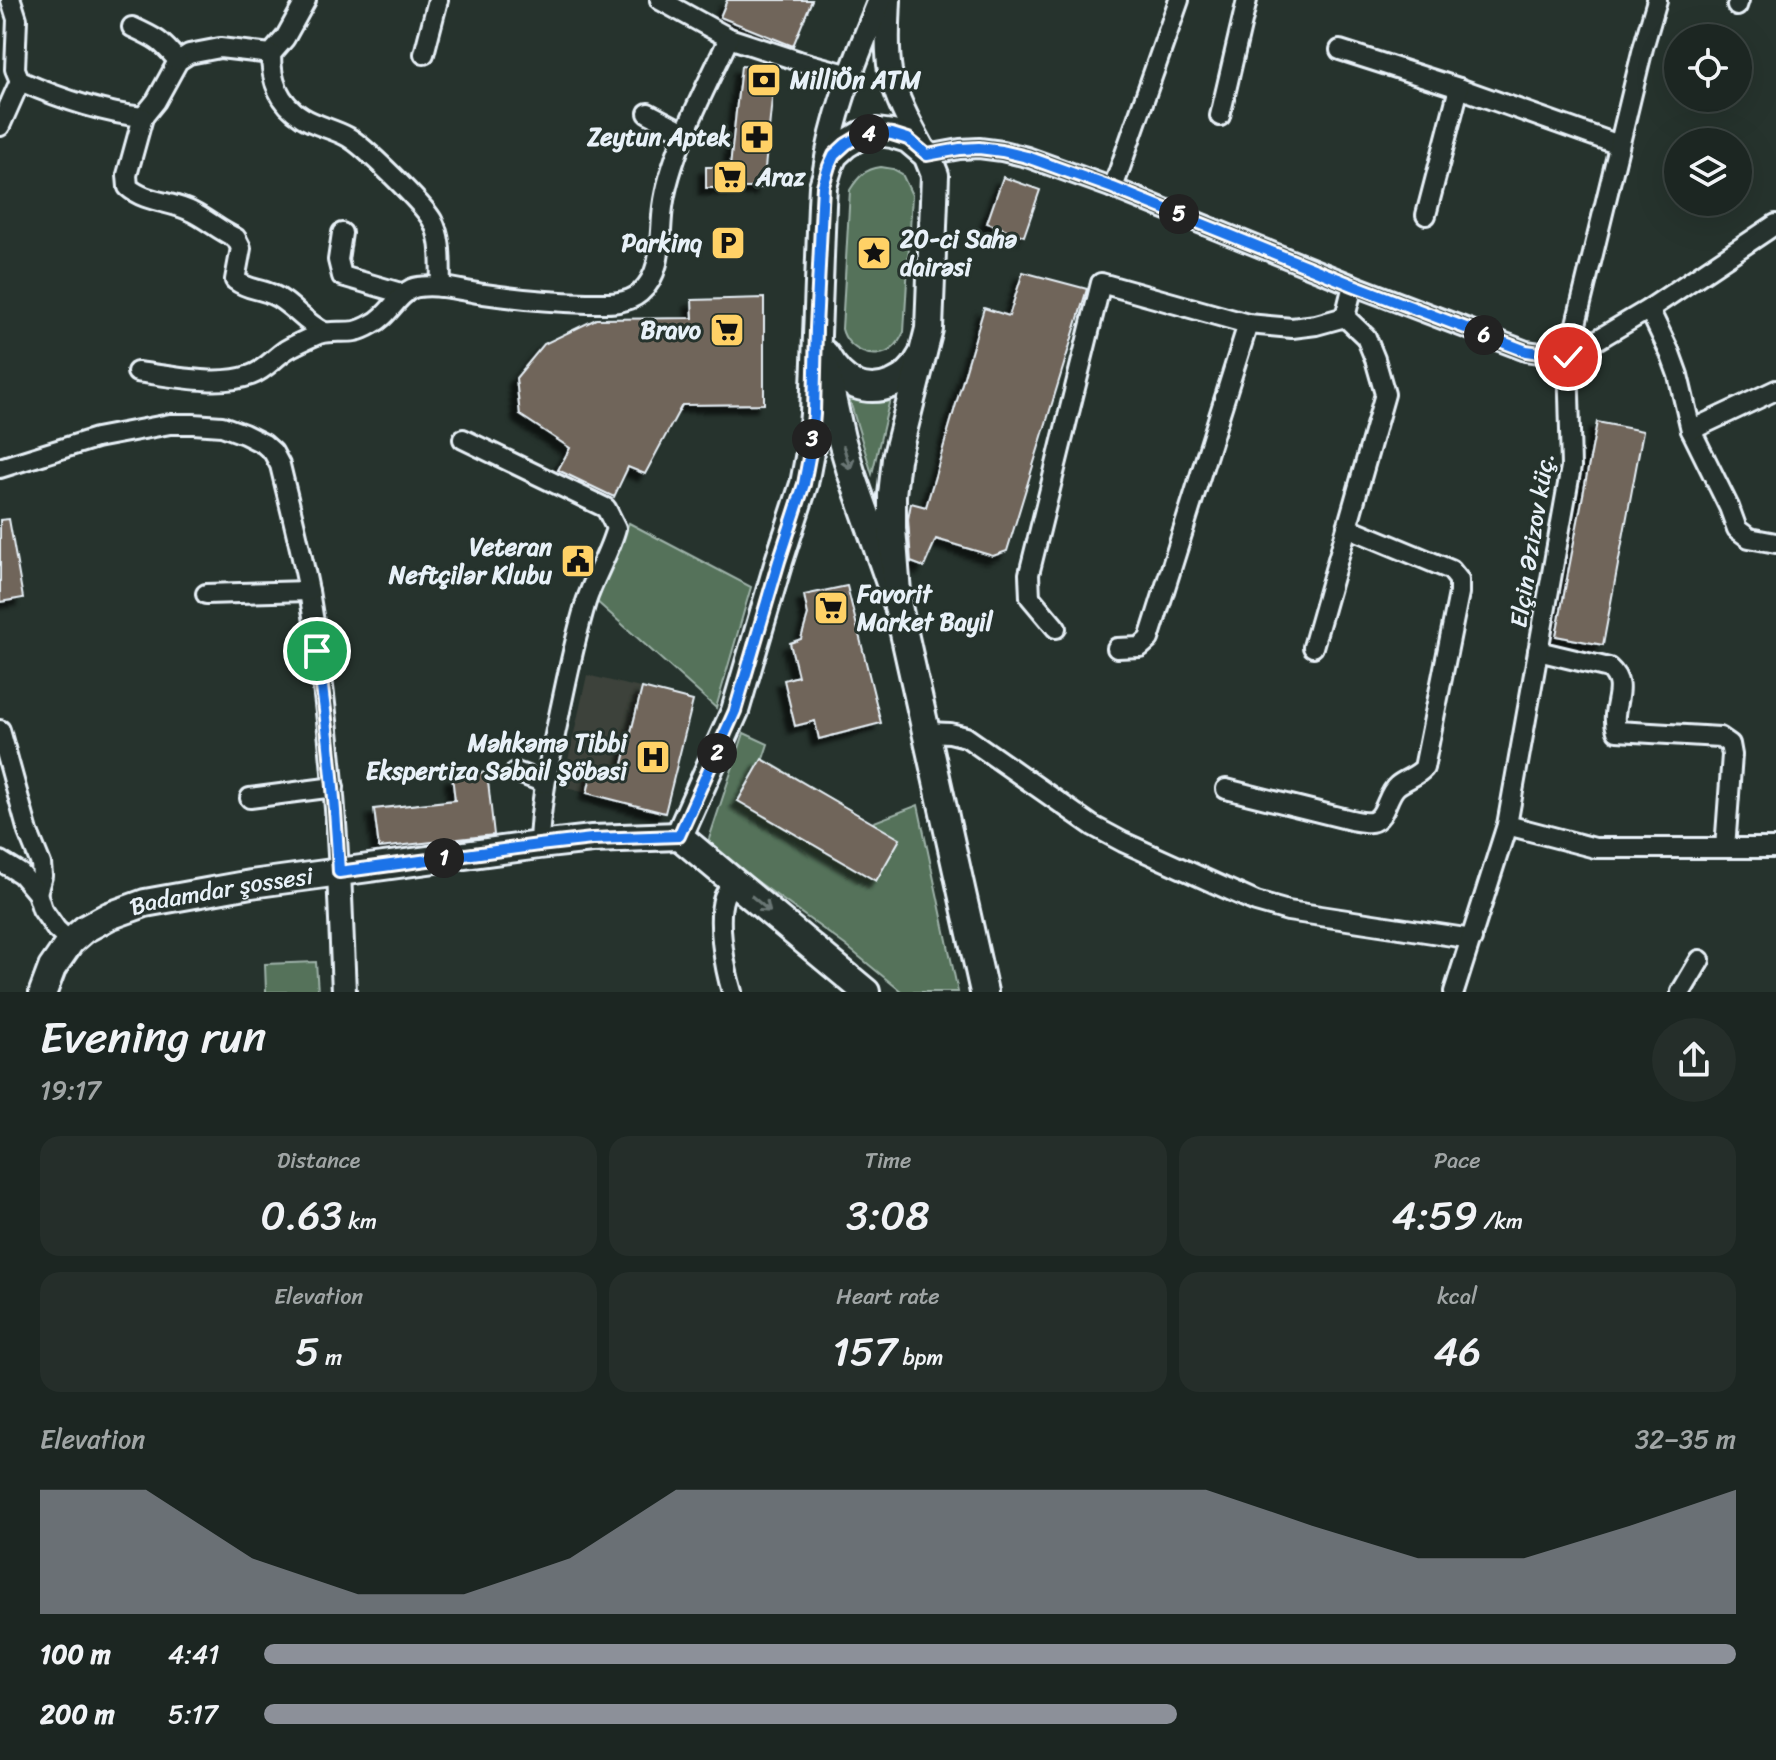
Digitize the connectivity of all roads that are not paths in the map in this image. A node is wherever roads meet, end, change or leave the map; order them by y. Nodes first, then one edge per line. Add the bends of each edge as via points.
1 (11, 0) edge
2 (306, 0) edge
3 (438, 0) edge
4 (660, 0) edge
5 (880, 0) edge
6 (889, 0) edge
7 (1179, 0) edge
8 (1247, 0) edge
9 (1657, 0) edge
10 (695, 9) edge
11 (132, 27) dead end
12 (729, 38) junction
13 (1340, 50) dead end
14 (271, 54) junction
15 (424, 54) dead end
16 (178, 61) junction
17 (850, 75) junction
18 (20, 81) junction
19 (1459, 88) junction
20 (648, 113) dead end
21 (1220, 116) dead end
22 (143, 117) junction
23 (0, 126) edge
24 (686, 133) junction
25 (1619, 145) junction
26 (927, 155) junction
27 (823, 186) junction
28 (1113, 188) junction
29 (1426, 215) dead end
30 (1776, 224) edge
31 (342, 233) dead end
32 (1353, 285) junction
33 (441, 287) junction
34 (404, 294) junction
35 (1649, 309) junction
36 (1345, 317) junction
37 (1248, 324) junction
38 (816, 328) junction
39 (324, 332) junction
40 (926, 345) junction
41 (1568, 357) junction
42 (137, 372) dead end
43 (1776, 390) edge
44 (1691, 430) junction
45 (463, 439) dead end
46 (0, 468) edge
47 (1347, 527) junction
48 (1776, 543) edge
49 (309, 591) junction
50 (206, 594) dead end
51 (898, 606) junction
52 (1056, 628) dead end
53 (1313, 647) dead end
54 (1117, 648) dead end
55 (1538, 651) junction
56 (0, 730) edge
57 (927, 732) junction
58 (516, 772) dead end
59 (545, 783) junction
60 (334, 787) junction
61 (1226, 789) dead end
62 (250, 798) dead end
63 (1507, 825) junction
64 (679, 836) junction
65 (539, 845) junction
66 (1725, 848) junction
67 (1776, 848) edge
68 (0, 861) edge
69 (339, 872) junction
70 (733, 880) junction
71 (37, 893) junction
72 (1472, 939) junction
73 (70, 942) junction
74 (1700, 960) dead end
75 (43, 992) edge
76 (344, 992) edge
77 (732, 992) edge
78 (866, 992) edge
79 (984, 992) edge
80 (1454, 992) edge
81 (1681, 992) edge

1 - 18 street
2 - 14 street
3 - 15 street
4 - 10 street
5 - 17 street
6 - 26 street via 890,71
7 - 28 street
8 - 21 street
9 - 25 street, Elçin Əzizov küç.
10 - 12 street
11 - 16 street via 156,38
12 - 17 street
12 - 24 street
13 - 19 street
14 - 16 street via 220,48
14 - 33 street via 271,74 285,103 302,117 349,138 433,221
16 - 22 street
17 - 27 street
18 - 22 street
18 - 23 street
19 - 25 street
19 - 29 street
20 - 24 street
22 - 39 street via 128,187 136,195 190,211 236,238 241,248 235,280 270,293
24 - 33 street via 669,179 655,268 638,295 624,301 559,302
25 - 41 street, Elçin Əzizov küç.
26 - 27 main road via 892,134 861,135 834,155
26 - 28 street via 960,149 1002,151
26 - 40 main road via 935,192
27 - 38 main road
28 - 32 street
30 - 35 street
31 - 34 street via 342,276
32 - 36 street
32 - 41 street via 1526,351
33 - 34 street via 415,287
34 - 39 street via 375,323 355,331
35 - 41 street
35 - 44 street via 1678,375
36 - 37 street via 1292,328
36 - 47 street via 1366,337 1385,394
37 - 52 street via 1101,283 1029,574 1030,597
37 - 54 street via 1149,639 1140,647
38 - 40 main road via 834,368 856,385 872,388 904,377
38 -> 51 main road via 841,438
38 - 64 main road via 814,414 804,484 735,711
39 - 42 street via 251,375 230,380
40 - 51 main road via 907,409 892,495
41 - 55 street, Elçin Əzizov küç. via 1571,467
43 - 44 street
44 - 48 street via 1737,529 1749,538
45 - 59 street via 606,508 616,528 578,629
46 - 49 street via 96,438 170,424 222,426 244,434 264,444 280,465
47 - 53 street
47 - 61 street via 1451,570 1459,580 1424,768 1397,785 1380,817 1371,822
49 - 50 street
49 - 60 street
51 - 57 main road
55 - 63 street, Elçin Əzizov küç.
55 - 66 street via 1616,674 1617,731 1720,737 1730,744
56 - 71 street via 41,864
57 - 72 street via 966,737 1093,826 1256,902
57 - 79 main road
58 - 59 street
59 - 65 street
60 - 62 street
60 - 69 street
63 - 66 street via 1595,848
63 - 72 street, Elçin Əzizov küç.
64 - 65 main road, Badamdar şossesi
64 - 70 main road
65 - 69 main road, Badamdar şossesi
66 - 67 street
68 - 71 street
69 - 73 main road, Badamdar şossesi via 145,903 109,916
69 - 76 street
70 - 77 street via 720,916
70 -> 78 main road
71 - 73 street via 42,909
72 - 80 street, Elçin Əzizov küç.
73 - 75 main road, Badamdar şossesi
74 - 81 street

